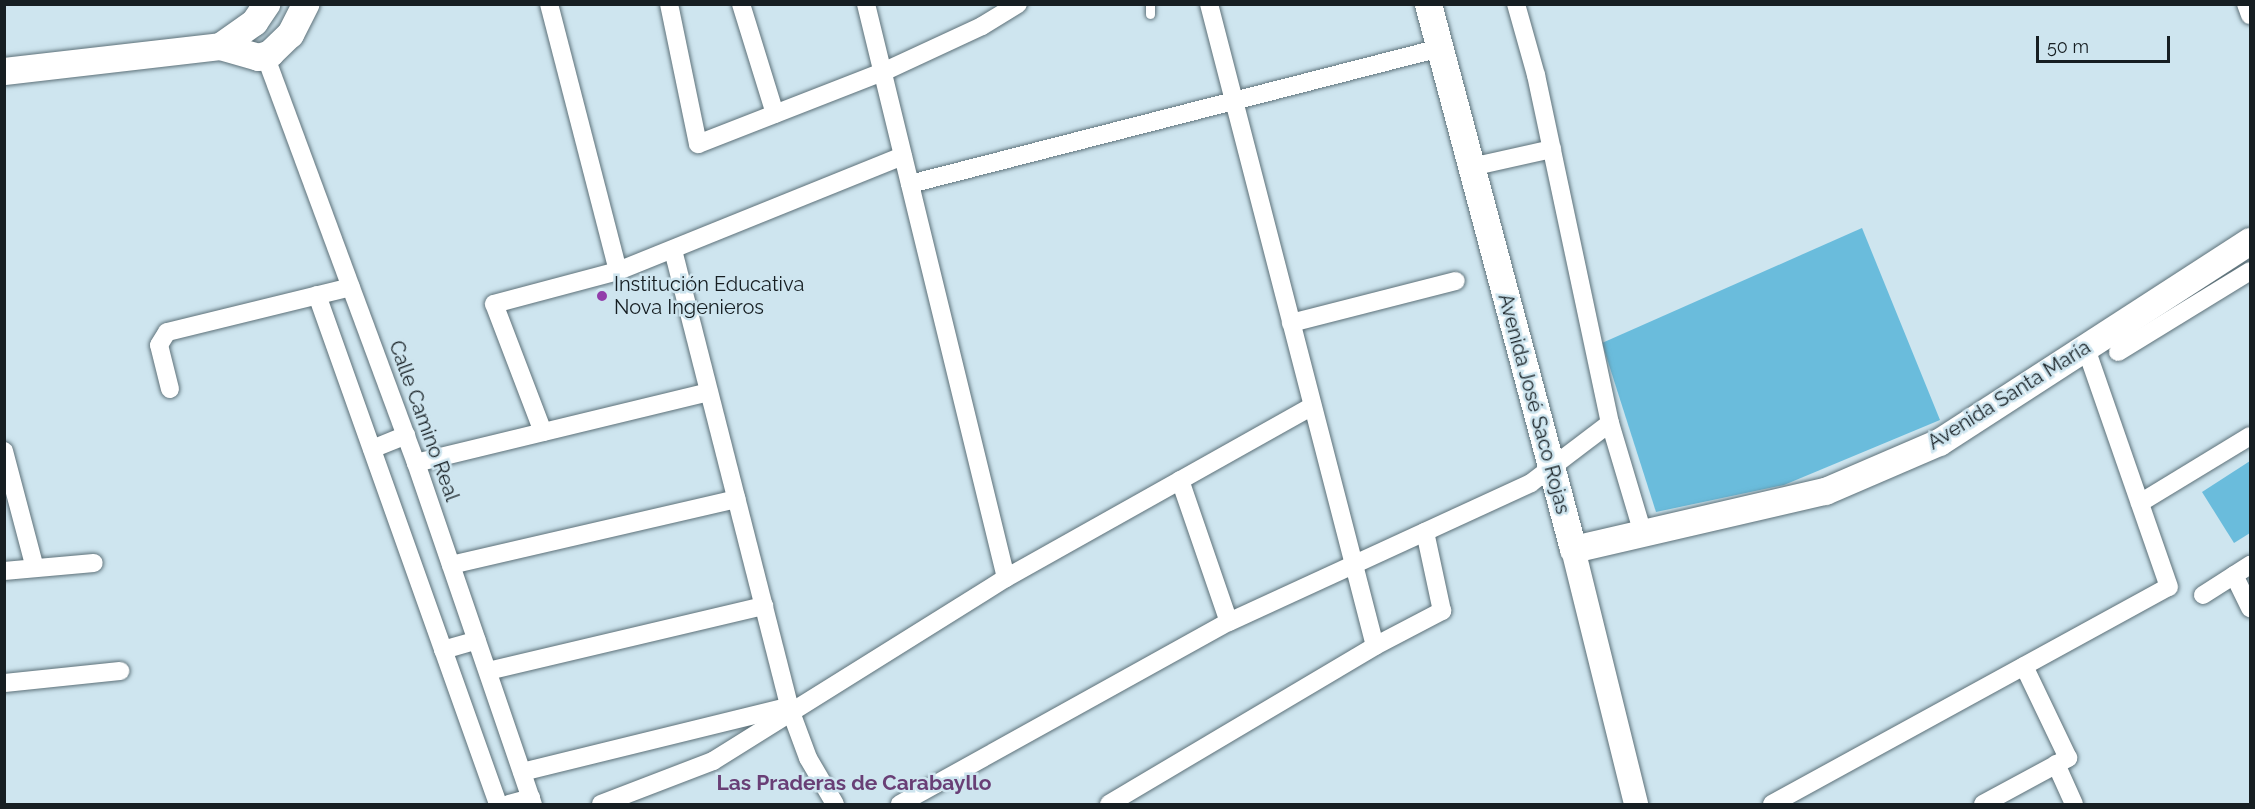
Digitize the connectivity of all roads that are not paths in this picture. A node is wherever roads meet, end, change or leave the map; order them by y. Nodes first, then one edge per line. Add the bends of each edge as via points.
1 (266, 4) edge
2 (305, 4) edge
3 (549, 4) edge
4 (669, 4) edge
5 (741, 4) edge
6 (866, 4) edge
7 (1018, 4) edge
8 (1209, 4) edge
9 (1428, 4) edge
10 (1516, 4) edge
11 (2246, 4) edge
12 (2250, 15) edge
13 (220, 46) junction
14 (1440, 48) junction
15 (265, 55) junction
16 (4, 71) edge
17 (883, 72) junction
18 (1234, 102) junction
19 (776, 114) junction
20 (1552, 149) junction
21 (903, 156) junction
22 (1470, 167) junction
23 (910, 184) junction
24 (2250, 241) edge
25 (673, 249) junction
26 (2250, 271) edge
27 (618, 272) junction
28 (1456, 281) dead end
29 (351, 287) junction
30 (317, 295) junction
31 (1291, 322) junction
32 (2086, 348) junction
33 (2118, 352) dead end
34 (170, 389) dead end
35 (709, 392) junction
36 (1312, 406) junction
37 (1610, 423) junction
38 (543, 432) junction
39 (406, 435) junction
40 (2250, 436) edge
41 (372, 449) junction
42 (4, 451) edge
43 (416, 462) junction
44 (1552, 466) junction
45 (1180, 480) junction
46 (736, 499) junction
47 (2140, 503) junction
48 (1425, 532) junction
49 (1643, 534) junction
50 (1573, 549) junction
51 (94, 563) dead end
52 (1353, 564) junction
53 (451, 565) junction
54 (2250, 565) edge
55 (35, 568) junction
56 (4, 571) edge
57 (2234, 575) junction
58 (1006, 578) junction
59 (2203, 595) dead end
60 (764, 606) junction
61 (2250, 608) edge
62 (1229, 622) junction
63 (477, 640) junction
64 (1375, 646) junction
65 (443, 650) junction
66 (2024, 666) junction
67 (120, 671) dead end
68 (488, 671) junction
69 (4, 683) edge
70 (791, 709) junction
71 (2056, 764) junction
72 (522, 771) junction
73 (532, 801) edge
74 (498, 804) edge
75 (509, 804) edge
76 (601, 804) edge
77 (835, 804) edge
78 (900, 804) edge
79 (1109, 804) edge
80 (1636, 804) edge
81 (1772, 804) edge
82 (1983, 804) edge
83 (2074, 804) edge

1 - 13 main road via 254,22
2 - 15 main road via 290,34
3 - 27 street
4 - 19 street via 698,144
5 - 19 street
6 - 17 street
7 - 17 street via 982,26
8 - 18 street
9 - 14 main road, Avenida José Saco Rojas
10 - 20 street
11 - 12 street
13 - 15 main road via 242,54
13 - 16 main road
14 - 18 street
14 - 22 main road, Avenida José Saco Rojas
15 - 29 street, Calle Camino Real
17 - 19 street
17 - 21 street
18 - 23 street
18 - 31 street
20 - 22 street
20 - 37 street
21 - 23 street
21 - 25 street
22 - 44 main road, Avenida José Saco Rojas
23 - 58 street
24 - 32 main road, Avenida Santa María
25 - 27 street
25 - 35 street
26 - 33 street
27 - 38 street via 494,304
28 - 31 street
29 - 30 street
29 - 39 street, Calle Camino Real
30 - 34 street via 167,332 159,345
30 - 41 street
31 - 36 street
32 - 47 street
32 - 49 main road, Avenida Santa María via 1939,442 1825,491
35 - 38 street
35 - 46 street
36 - 45 street
36 - 52 street
37 - 44 street
37 - 49 street
38 - 43 street
39 - 41 street
39 - 43 street, Calle Camino Real
40 - 47 street
41 - 65 street
42 - 55 street
43 - 53 street, Calle Camino Real
44 - 48 street via 1531,483
44 - 50 main road, Avenida José Saco Rojas
45 - 58 street
45 - 62 street
46 - 53 street
46 - 60 street
47 - 66 street via 2169,586
48 - 52 street
48 - 64 street via 1442,611
49 - 50 main road, Avenida Santa María
50 - 80 street, Avenida José Saco Rojas
51 - 55 street
52 - 62 street
52 - 64 street
53 - 63 street, Calle Camino Real
54 - 57 street
55 - 56 street
57 - 59 street
57 - 61 street
58 - 70 street
60 - 68 street
60 - 70 street
62 - 78 street
63 - 65 street
63 - 68 street, Calle Camino Real
64 - 79 street
65 - 74 street
66 - 71 street via 2068,758
66 - 81 street
67 - 69 street
68 - 72 street, Calle Camino Real
70 - 72 street
70 - 76 street via 713,761
70 - 77 street via 808,758
71 - 82 street
71 - 83 street
72 - 73 street, Calle Camino Real
73 - 75 street

